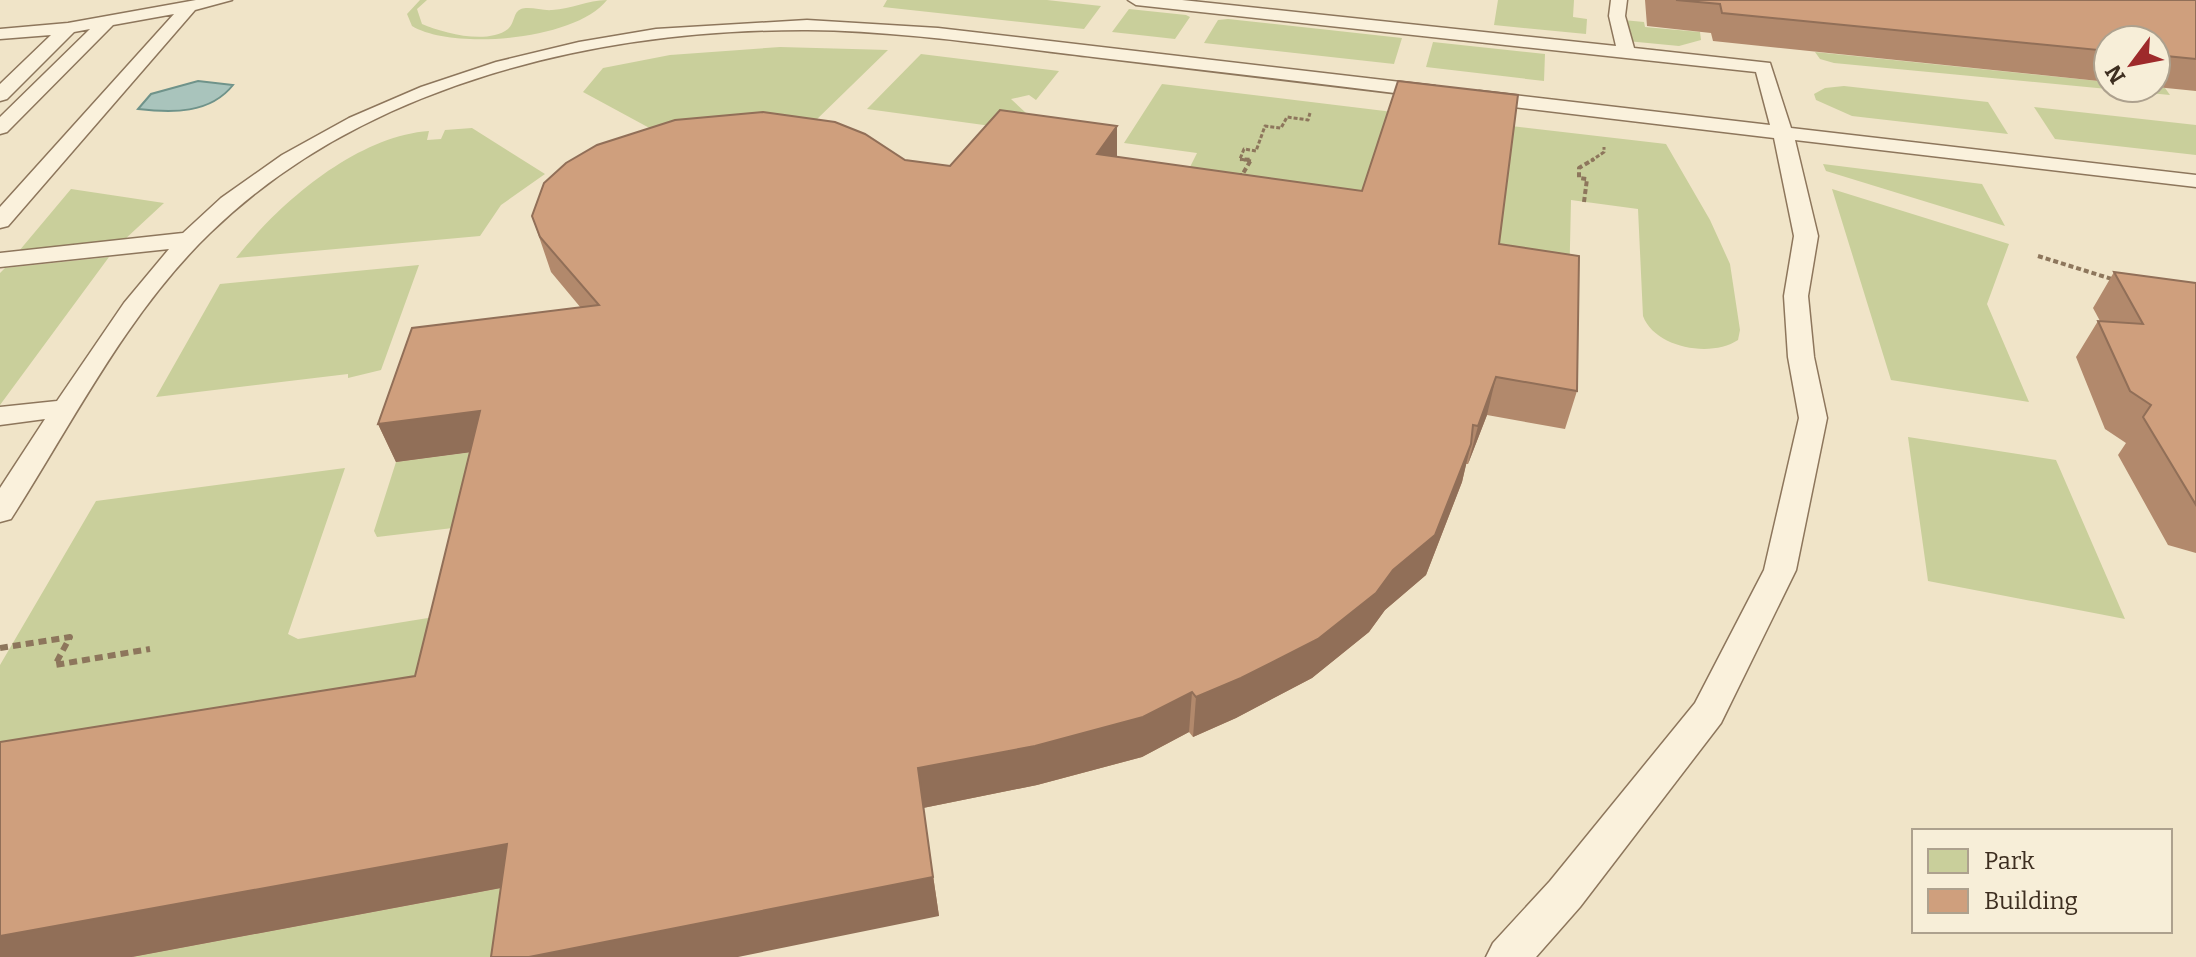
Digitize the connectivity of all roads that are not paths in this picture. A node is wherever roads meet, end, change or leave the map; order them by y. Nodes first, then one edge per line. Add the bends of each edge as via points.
1 (224, 0) edge
2 (1136, 0) edge
3 (1619, 0) edge
4 (189, 7) junction
5 (107, 22) junction
6 (68, 28) junction
7 (0, 34) edge
8 (1626, 52) junction
9 (0, 95) edge
10 (0, 128) edge
11 (1783, 133) junction
12 (2196, 181) edge
13 (0, 221) edge
14 (193, 239) junction
15 (0, 260) edge
16 (68, 408) junction
17 (0, 416) edge
18 (0, 512) edge
19 (1508, 957) edge

1 - 4 lane
2 - 8 lane
3 - 8 lane via 1617,16
4 - 5 lane
4 - 13 lane
5 - 6 lane
5 - 10 lane
6 - 7 lane
6 - 9 lane
8 - 11 lane via 1764,67
11 - 12 lane
11 - 14 lane via 948,35 807,25 712,29 640,37 477,74 383,109 295,154 227,204
11 - 19 lane via 1806,236 1796,296 1813,418 1780,570 1708,713 1565,894
14 - 15 lane
14 - 16 lane via 152,282
16 - 17 lane
16 - 18 lane

